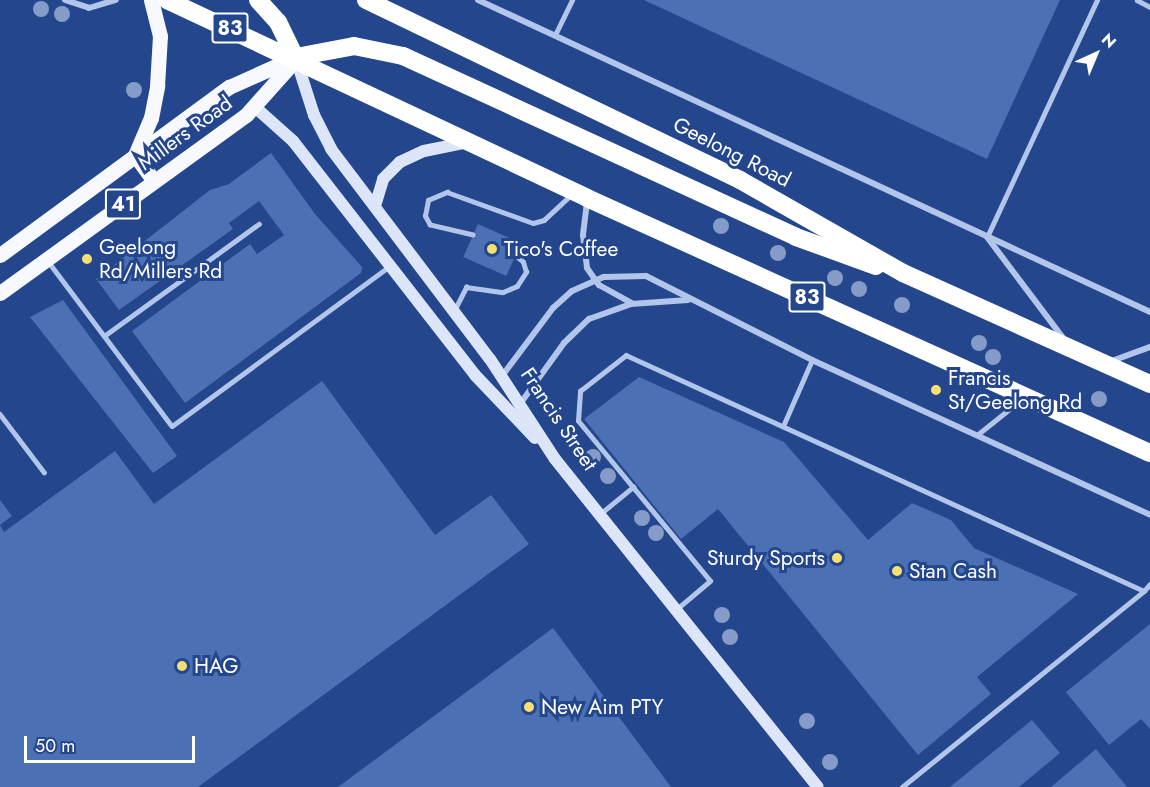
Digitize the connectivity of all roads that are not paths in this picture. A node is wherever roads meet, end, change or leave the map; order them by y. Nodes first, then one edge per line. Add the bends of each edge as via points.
1 (65, 0) edge
2 (116, 0) edge
3 (151, 0) edge
4 (167, 0) edge
5 (258, 0) edge
6 (366, 0) edge
7 (478, 0) edge
8 (572, 0) edge
9 (1097, 0) edge
10 (1137, 0) edge
11 (1150, 7) edge
12 (555, 35) junction
13 (295, 58) junction
14 (255, 107) junction
15 (473, 142) junction
16 (135, 155) junction
17 (154, 181) junction
18 (581, 195) junction
19 (375, 206) junction
20 (259, 224) dead end
21 (473, 235) dead end
22 (987, 237) junction
23 (410, 252) junction
24 (0, 255) edge
25 (515, 255) dead end
26 (47, 258) junction
27 (393, 265) junction
28 (903, 273) junction
29 (594, 280) junction
30 (0, 293) edge
31 (689, 300) junction
32 (632, 304) junction
33 (454, 311) junction
34 (1150, 312) edge
35 (104, 336) junction
36 (1150, 347) edge
37 (1074, 350) junction
38 (813, 360) junction
39 (1106, 363) junction
40 (502, 376) junction
41 (1150, 384) edge
42 (1027, 396) junction
43 (499, 400) junction
44 (520, 404) junction
45 (0, 414) edge
46 (784, 424) junction
47 (977, 435) junction
48 (1150, 453) edge
49 (555, 459) junction
50 (44, 472) dead end
51 (633, 487) junction
52 (599, 515) junction
53 (1150, 515) edge
54 (1150, 584) edge
55 (1144, 591) junction
56 (676, 610) junction
57 (818, 787) edge
58 (902, 787) edge

1 - 2 street via 89,8
3 - 16 main road via 160,36 157,86 151,118
4 - 13 highway, 83
5 - 13 highway via 278,22
6 - 28 highway, Geelong Road via 732,176
7 - 12 street, Geelong Road
8 - 12 lane
9 - 22 lane
10 - 11 lane
12 - 22 street, Geelong Road
13 - 14 main road, Millers Road / 41
13 - 15 highway, 83
13 - 16 main road, Millers Road via 229,87
13 - 19 main road, Francis Street via 327,142
13 - 28 highway via 354,46 403,56 796,237
14 - 17 main road, Millers Road / 41
14 - 27 main road via 293,141
15 - 18 highway, 83
15 - 19 main road via 424,151 400,162 386,175
16 - 17 main road
16 - 24 main road, Millers Road / 41
17 - 26 main road, Millers Road / 41
18 - 21 lane via 533,223 447,192 428,200 425,218 430,225
18 - 29 street via 584,255
18 - 42 highway, 83
19 - 23 main road, Francis Street
20 - 35 lane
22 - 34 street, Geelong Road
22 - 37 street, Geelong Road
23 - 27 main road
23 - 33 main road, Francis Street
25 - 33 lane via 526,272 517,286 505,292 466,287
26 - 30 main road, Millers Road / 41
26 - 35 lane
27 - 35 lane via 172,426
27 - 43 main road via 467,365
28 - 37 highway, Geelong Road
29 - 31 street via 646,276
29 - 32 street
29 - 40 street via 572,291 553,308
31 - 32 street
31 - 38 street
32 - 44 street via 600,313 578,327
33 - 40 main road, Francis Street
36 - 39 street
37 - 39 highway, Geelong Road
38 - 46 lane
38 - 47 street
39 - 41 highway, Geelong Road
40 - 43 main road
40 - 44 main road, Francis Street
42 - 47 lane
42 - 48 highway, 83
43 - 44 main road
43 - 49 main road
44 - 49 main road, Francis Street
45 - 50 lane
46 - 51 lane via 627,355 580,391 578,421
46 - 55 lane
47 - 53 street
49 - 52 main road, Francis Street
51 - 52 lane
51 - 56 lane via 710,581
52 - 56 main road, Francis Street
54 - 55 lane
55 - 58 lane
56 - 57 main road, Francis Street

